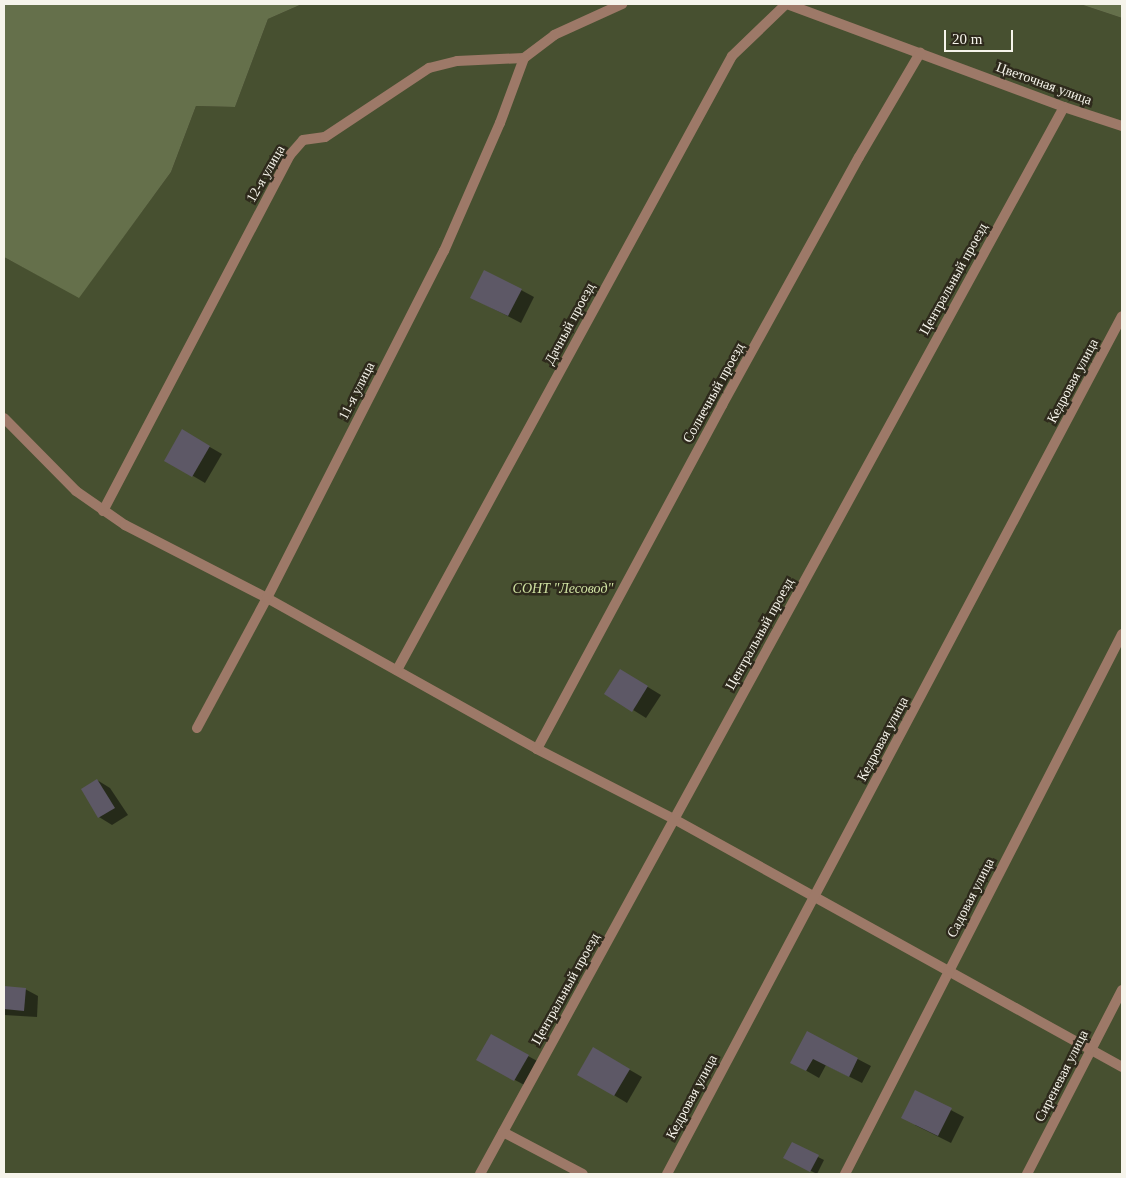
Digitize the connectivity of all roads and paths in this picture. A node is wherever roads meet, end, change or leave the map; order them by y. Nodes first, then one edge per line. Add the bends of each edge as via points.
1 (622, 4) edge
2 (786, 4) edge
3 (920, 53) junction
4 (524, 58) junction
5 (1064, 107) junction
6 (1122, 126) edge
7 (1122, 316) edge
8 (4, 418) edge
9 (102, 511) junction
10 (267, 598) junction
11 (1122, 634) edge
12 (397, 670) junction
13 (197, 728) dead end
14 (537, 749) junction
15 (674, 820) junction
16 (814, 897) junction
17 (949, 971) junction
18 (1122, 990) edge
19 (1091, 1050) junction
20 (1122, 1067) edge
21 (503, 1132) junction
22 (480, 1174) edge
23 (583, 1174) edge
24 (667, 1174) edge
25 (845, 1174) edge
26 (1027, 1174) edge

1 - 4 street via 554,35
2 - 3 street, Цветочная улица
2 - 12 street, Дачный проезд via 732,56
3 - 5 street, Цветочная улица
3 - 14 street, Солнечный проезд via 727,396
4 - 9 street, 12-я улица via 457,61 429,68 326,136 303,140 290,155
4 - 10 street, 11-я улица via 500,123 444,251
5 - 6 street, Цветочная улица
5 - 15 street, Центральный проезд
7 - 16 street, Кедровая улица
8 - 9 street via 76,491
9 - 10 street
10 - 12 street
10 - 13 street, 11-я улица
11 - 17 street, Садовая улица
12 - 14 street
14 - 15 street
15 - 16 street
15 - 21 street, Центральный проезд
16 - 17 street
16 - 24 street, Кедровая улица
17 - 19 street
17 - 25 street, Садовая улица
18 - 19 street, Сиреневая улица
19 - 20 street
19 - 26 street, Сиреневая улица
21 - 22 street, Центральный проезд
21 - 23 street

